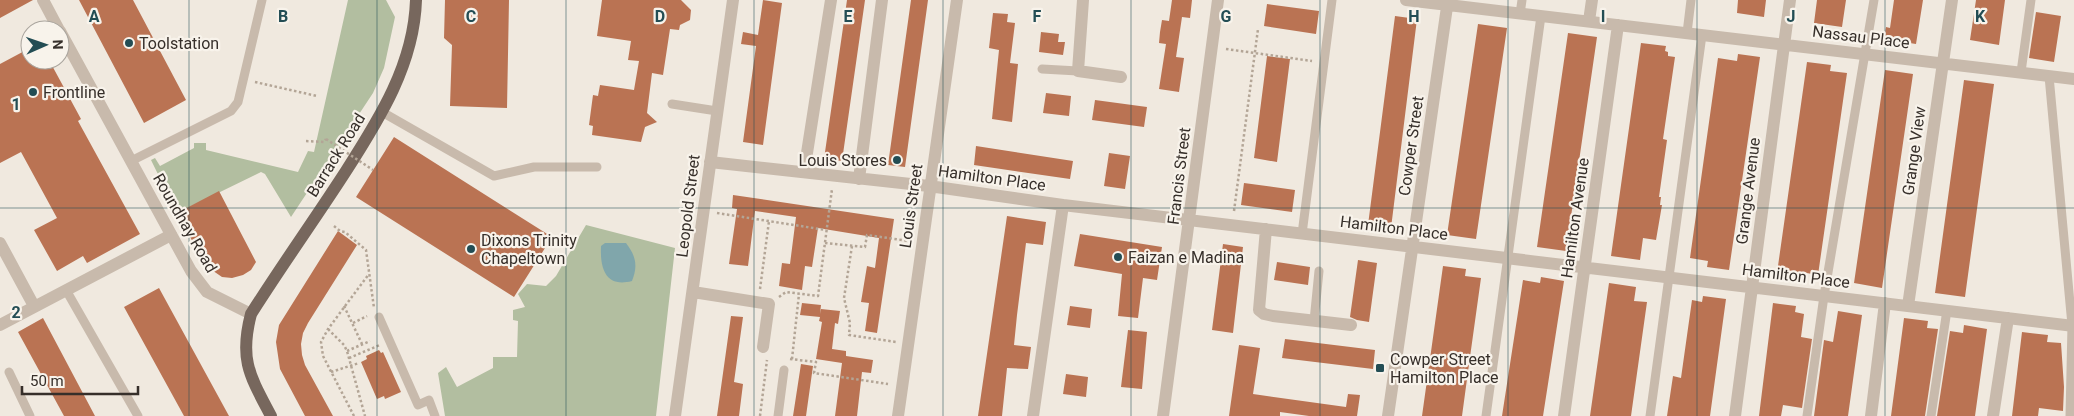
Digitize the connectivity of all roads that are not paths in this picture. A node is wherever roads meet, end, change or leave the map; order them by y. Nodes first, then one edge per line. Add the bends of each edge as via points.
1 (43, 0) edge
2 (262, 0) edge
3 (416, 0) edge
4 (734, 0) edge
5 (831, 0) edge
6 (882, 0) edge
7 (957, 0) edge
8 (1083, 0) edge
9 (1218, 0) edge
10 (1332, 0) edge
11 (1406, 0) edge
12 (1522, 0) edge
13 (1592, 0) edge
14 (1692, 0) edge
15 (1790, 0) edge
16 (1874, 0) edge
17 (1952, 0) edge
18 (2031, 0) edge
19 (1447, 2) edge
20 (1520, 14) junction
21 (1541, 16) junction
22 (54, 20) edge
23 (1589, 21) junction
24 (1618, 25) junction
25 (1687, 33) junction
26 (1702, 35) junction
27 (1784, 44) junction
28 (70, 49) edge
29 (1866, 54) junction
30 (1944, 63) junction
31 (1042, 69) dead end
32 (1078, 71) junction
33 (2021, 72) junction
34 (2049, 76) junction
35 (1121, 77) dead end
36 (2074, 78) edge
37 (672, 104) dead end
38 (717, 111) junction
39 (382, 112) junction
40 (131, 161) junction
41 (710, 162) junction
42 (597, 167) dead end
43 (804, 172) junction
44 (859, 179) junction
45 (930, 186) junction
46 (1063, 205) junction
47 (1189, 220) junction
48 (1266, 229) junction
49 (1302, 234) junction
50 (172, 235) junction
51 (0, 243) edge
52 (1413, 247) junction
53 (1507, 258) junction
54 (1585, 267) junction
55 (1319, 271) dead end
56 (1668, 277) junction
57 (1752, 287) junction
58 (66, 290) junction
59 (693, 292) junction
60 (1824, 296) junction
61 (1885, 303) junction
62 (34, 306) junction
63 (1908, 306) junction
64 (1947, 310) junction
65 (251, 314) junction
66 (379, 317) dead end
67 (2008, 318) junction
68 (1314, 321) junction
69 (0, 325) edge
70 (1350, 325) dead end
71 (2073, 325) edge
72 (763, 347) road end
73 (784, 370) dead end
74 (9, 372) dead end
75 (30, 416) edge
76 (138, 416) edge
77 (271, 416) edge
78 (435, 416) edge
79 (675, 416) edge
80 (778, 416) edge
81 (898, 416) edge
82 (1033, 416) edge
83 (1163, 416) edge
84 (1388, 416) edge
85 (1486, 416) edge
86 (1564, 416) edge
87 (1650, 416) edge
88 (1735, 416) edge
89 (1807, 416) edge
90 (1871, 416) edge
91 (1931, 416) edge
92 (1993, 416) edge
93 (2070, 416) edge

1 - 22 street, Roundhay Road
2 - 40 lane via 238,102 231,110
3 - 39 main road, Barrack Road via 416,24 404,65
4 - 38 street, Leopold Street
5 - 43 street
6 - 44 street
7 - 45 street, Louis Street
8 - 32 street
9 - 47 street, Francis Street
10 - 49 lane
11 - 19 street, Nassau Place
12 - 20 lane
13 - 23 street
14 - 25 lane
15 - 27 street, Grange Avenue
16 - 29 lane
17 - 30 street, Grange View
18 - 33 lane
19 - 20 street, Nassau Place
19 - 52 street, Cowper Street
20 - 21 street, Nassau Place
21 - 23 street, Nassau Place
21 - 53 lane
23 - 24 street, Nassau Place
24 - 25 street, Nassau Place
24 - 54 street, Hamilton Avenue
25 - 26 street, Nassau Place
26 - 27 street, Nassau Place
26 - 56 lane
27 - 29 street, Nassau Place
27 - 57 street, Grange Avenue
28 - 40 street, Roundhay Road
29 - 30 street, Nassau Place
29 - 60 lane
30 - 33 street, Nassau Place
30 - 63 street, Grange View
31 - 32 lane
32 - 35 street
33 - 34 street, Nassau Place
34 - 36 street, Nassau Place
34 - 71 lane
37 - 38 lane
38 - 41 street, Leopold Street
39 - 42 lane via 494,176 534,167
39 - 65 main road, Barrack Road
40 - 50 street, Roundhay Road
41 - 43 street, Hamilton Place
41 - 59 street, Leopold Street
43 - 44 street, Hamilton Place
44 - 45 street, Hamilton Place
45 - 46 street, Hamilton Place
45 - 81 street, Louis Street
46 - 47 street, Hamilton Place
46 - 82 street
47 - 48 street, Hamilton Place
47 - 83 street, Francis Street
48 - 49 street, Hamilton Place
48 - 68 street via 1259,310 1273,316
49 - 52 street, Hamilton Place
50 - 58 street
50 - 65 street, Roundhay Road via 191,271 207,292
51 - 62 street
52 - 53 street, Hamilton Place
52 - 84 street, Cowper Street
53 - 54 street, Hamilton Place
53 - 85 lane
54 - 56 street, Hamilton Place
54 - 86 street, Hamilton Avenue
55 - 68 lane
56 - 57 street, Hamilton Place
56 - 87 lane
57 - 60 street, Hamilton Place
57 - 88 street, Grange Avenue
58 - 62 street
58 - 76 lane
59 - 72 street via 764,303
59 - 79 street, Leopold Street
60 - 61 street, Hamilton Place
60 - 89 lane
61 - 63 street, Hamilton Place
61 - 90 street
62 - 69 street
63 - 64 street, Hamilton Place
64 - 67 street, Hamilton Place
64 - 91 lane
65 - 77 main road via 245,342 247,365
66 - 78 lane via 418,405 429,400
67 - 71 street, Hamilton Place
67 - 92 street
68 - 70 street
71 - 93 lane
73 - 80 lane
74 - 75 lane

